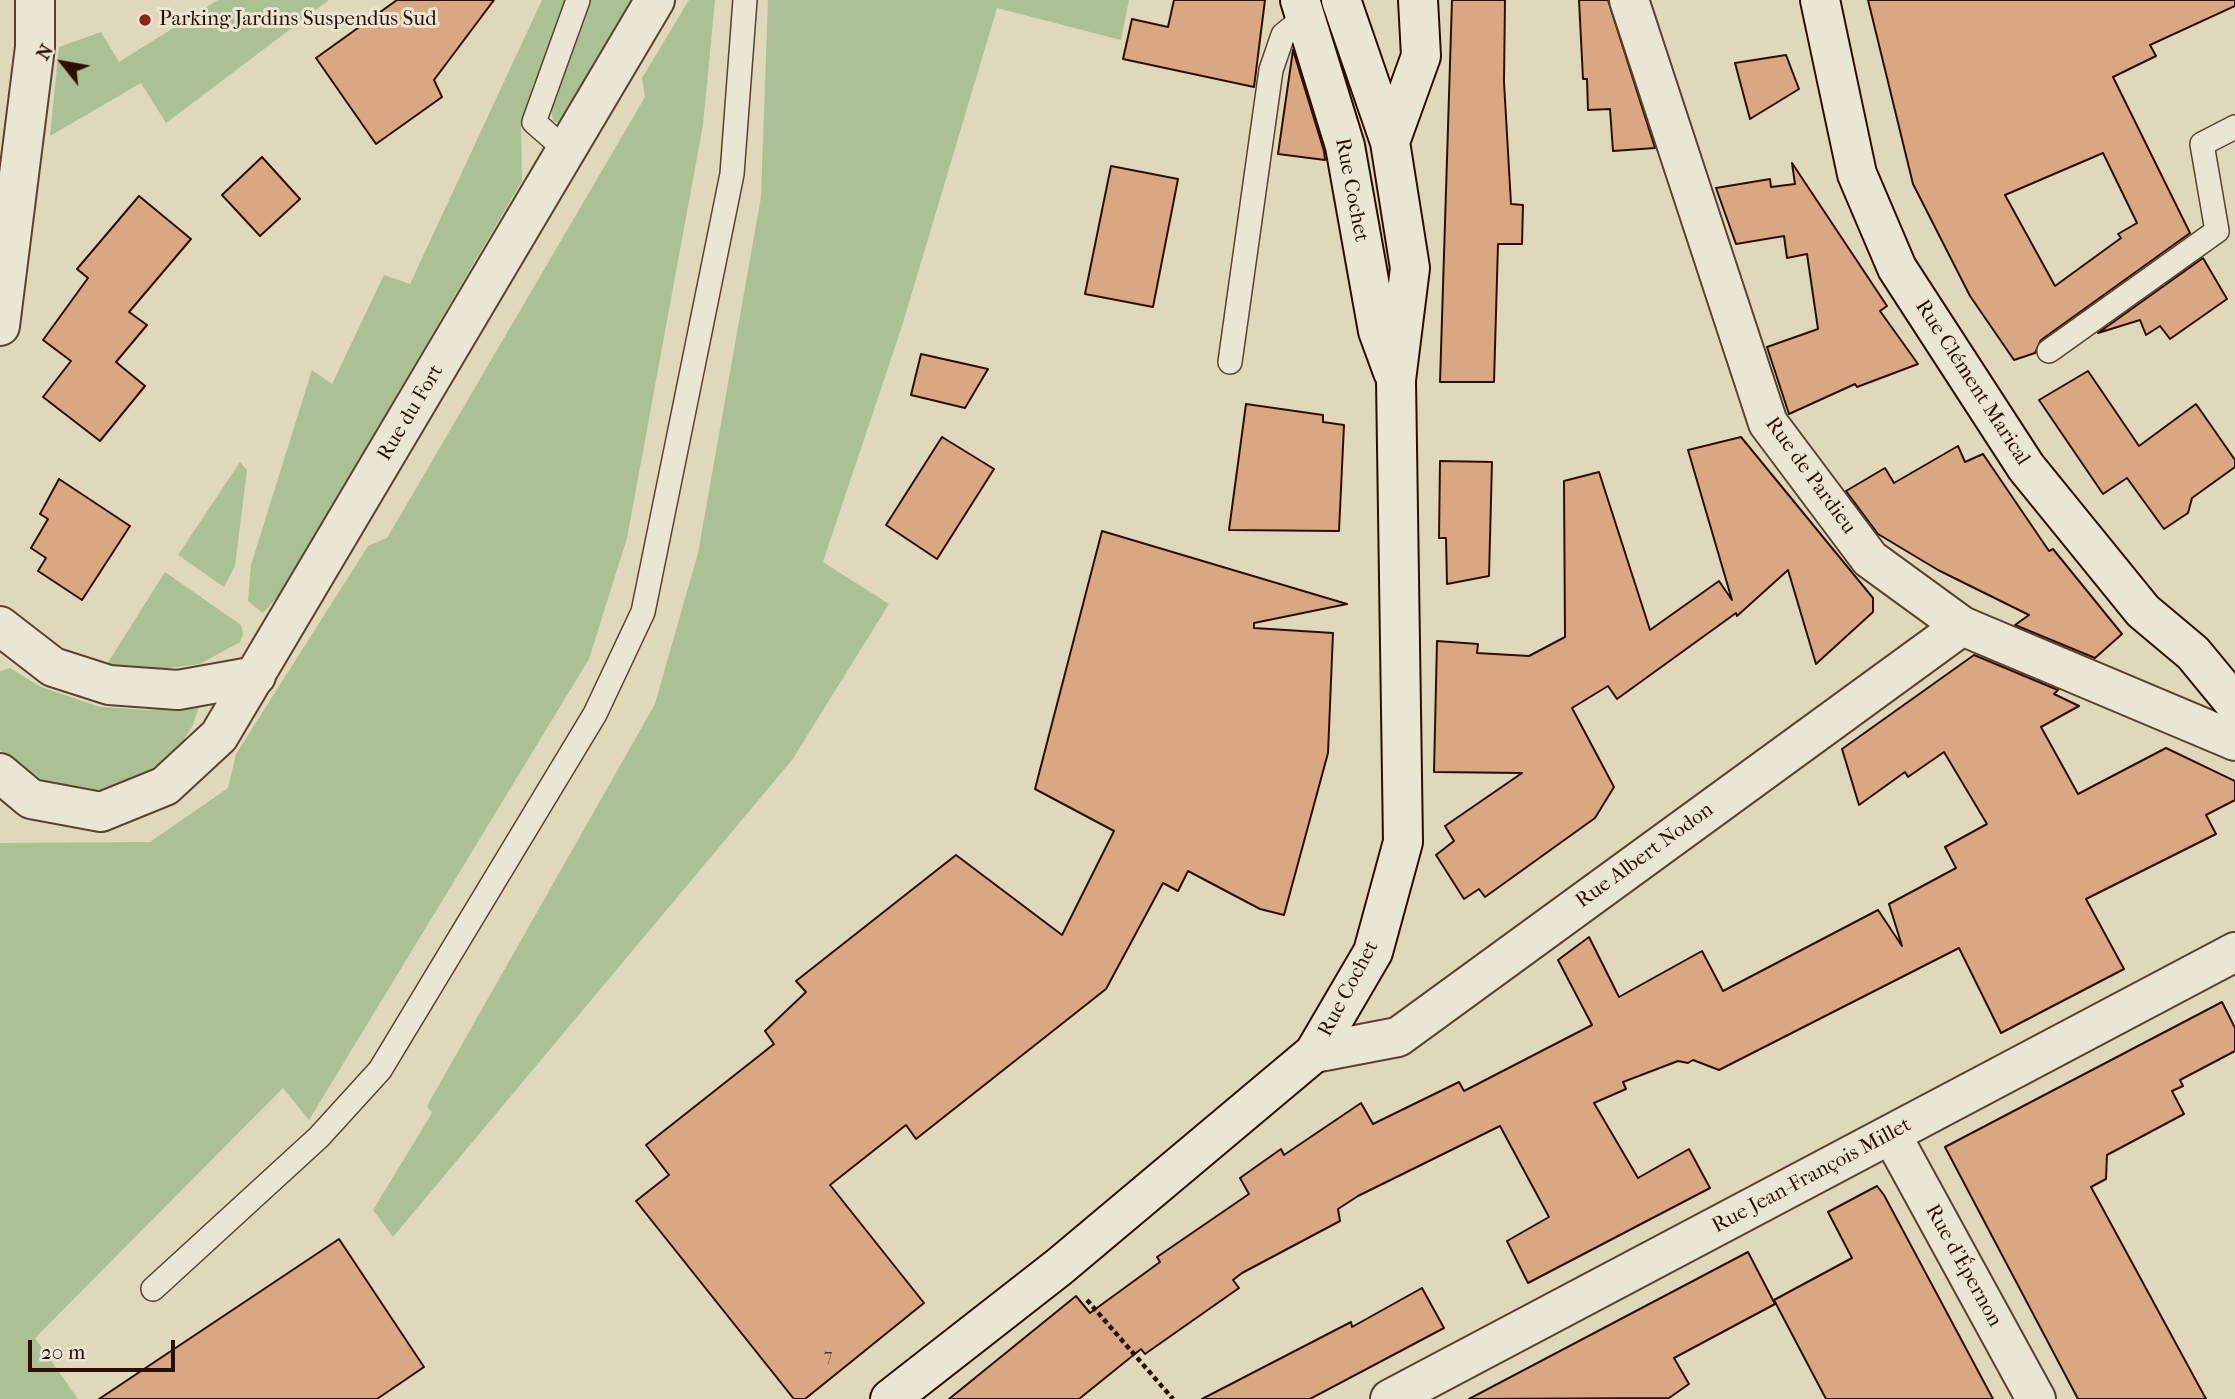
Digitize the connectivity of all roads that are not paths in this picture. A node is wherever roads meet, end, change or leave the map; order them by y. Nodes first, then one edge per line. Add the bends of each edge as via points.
1 (35, 0) edge
2 (578, 0) edge
3 (655, 0) edge
4 (745, 0) edge
5 (1418, 0) edge
6 (1629, 0) edge
7 (1820, 0) edge
8 (1342, 1) edge
9 (1302, 7) edge
10 (2235, 127) edge
11 (1390, 142) junction
12 (1345, 146) junction
13 (567, 151) junction
14 (0, 326) edge
15 (2049, 351) dead end
16 (1230, 362) dead end
17 (1396, 380) junction
18 (0, 626) edge
19 (1962, 626) junction
20 (256, 676) junction
21 (2235, 704) edge
22 (2235, 741) edge
23 (0, 773) edge
24 (2235, 952) edge
25 (1314, 1053) junction
26 (1891, 1134) junction
27 (153, 1289) dead end
28 (890, 1399) edge
29 (1390, 1399) edge
30 (2036, 1399) edge

1 - 14 street via 34,47
2 - 13 lane via 534,122
3 - 13 street, Rue du Fort
4 - 27 lane via 732,174 643,612 595,714 380,1070 319,1137
5 - 11 street via 1421,57
6 - 19 street, Rue de Pardieu via 1768,423 1870,559
7 - 21 street, Rue Clément Marical via 1857,174 1897,268 2026,467 2143,611 2193,653
8 - 9 lane
8 - 11 street, Rue Cochet
9 - 12 street, Rue Cochet
9 - 16 lane via 1283,35 1271,69
10 - 15 lane via 2202,144 2217,231
11 - 12 street
11 - 17 street, Rue Cochet via 1410,268
12 - 17 street, Rue Cochet via 1378,331
13 - 20 street, Rue du Fort
17 - 25 street, Rue Cochet via 1404,842 1373,952
18 - 20 street via 53,667 109,685 178,690
19 - 22 street, Rue de Pardieu
19 - 25 street, Rue Albert Nodon via 1398,1037
20 - 23 street, Rue du Fort via 219,736 165,786 101,812 31,799
24 - 26 street, Rue Jean-François Millet
25 - 28 street, Rue Cochet via 1059,1267
26 - 29 street, Rue Jean-François Millet
26 - 30 street, Rue d'Épernon

